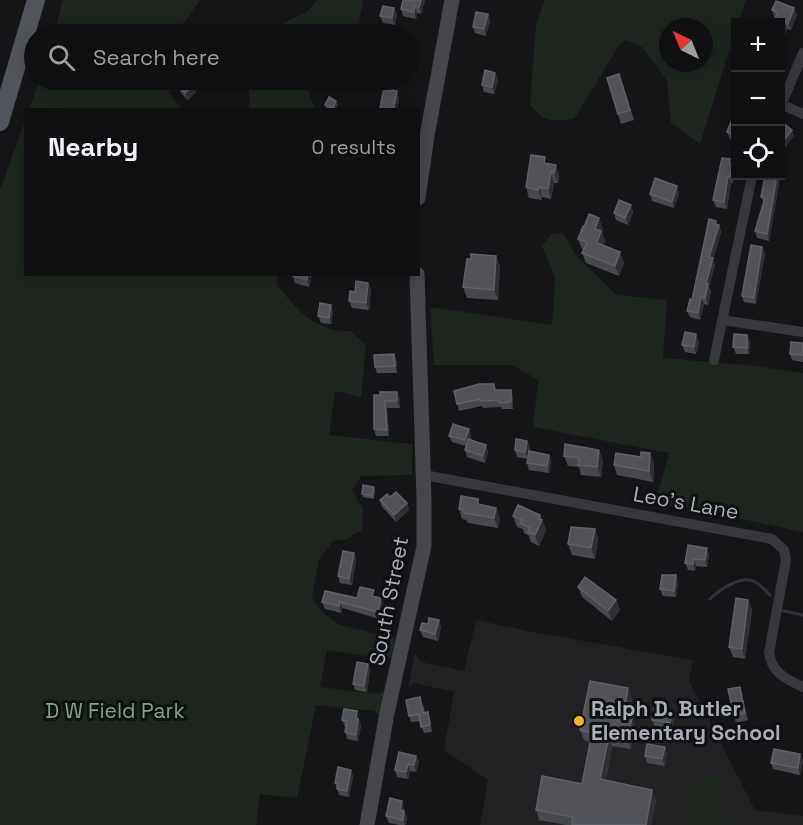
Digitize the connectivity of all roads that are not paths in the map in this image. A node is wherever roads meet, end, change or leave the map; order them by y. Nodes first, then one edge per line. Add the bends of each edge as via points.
1 (36, 0) edge
2 (452, 0) edge
3 (29, 24) edge
4 (24, 41) edge
5 (803, 53) edge
6 (785, 98) edge
7 (785, 107) edge
8 (803, 114) edge
9 (0, 122) edge
10 (751, 180) edge
11 (420, 184) edge
12 (417, 276) edge
13 (722, 320) junction
14 (803, 332) edge
15 (714, 360) dead end
16 (424, 475) junction
17 (803, 687) edge
18 (367, 825) edge

1 - 3 main road
2 - 11 street
4 - 9 main road
5 - 6 street
7 - 8 street
10 - 13 street
12 - 16 street, South Street
13 - 14 street
13 - 15 street
16 - 17 street, Leo's Lane via 772,539 784,550 786,560 770,660 777,672
16 - 18 street, South Street via 422,557

